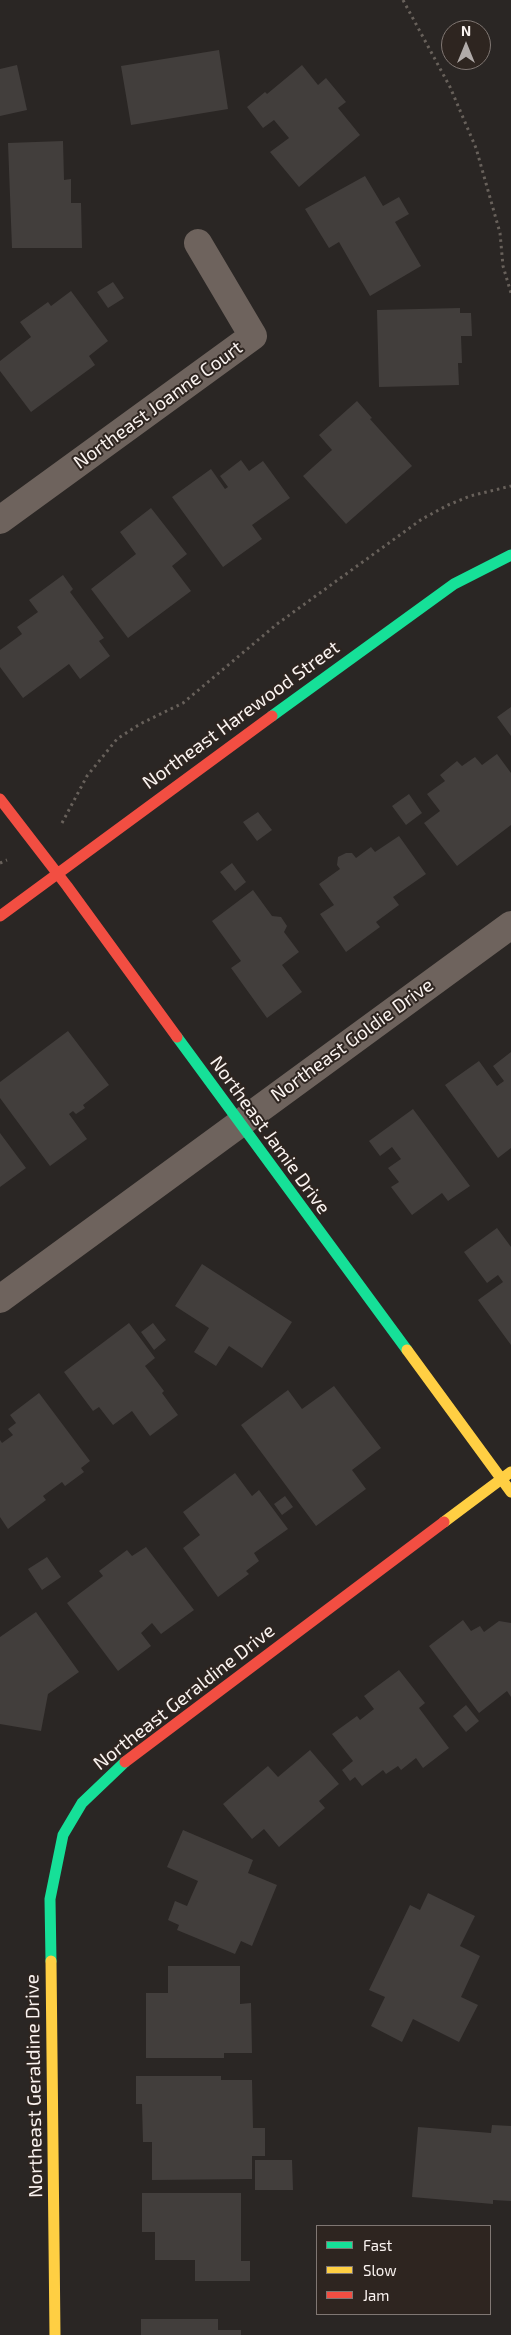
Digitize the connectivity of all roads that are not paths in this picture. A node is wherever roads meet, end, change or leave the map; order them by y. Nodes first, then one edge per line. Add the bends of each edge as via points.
1 (198, 243) dead end
2 (0, 520) edge
3 (511, 555) edge
4 (0, 799) edge
5 (57, 874) junction
6 (0, 916) edge
7 (511, 925) edge
8 (239, 1122) junction
9 (0, 1298) edge
10 (511, 1472) edge
11 (501, 1479) junction
12 (511, 1492) edge
13 (55, 2335) edge

1 - 2 street, Northeast Joanne Court via 253,336
3 - 5 street, Northeast Harewood Street via 454,584 422,605
4 - 5 street, Northeast Jamie Drive
5 - 6 street, Northeast Harewood Street
5 - 8 street, Northeast Jamie Drive
7 - 8 street, Northeast Goldie Drive
8 - 9 street, Northeast Goldie Drive
8 - 11 street, Northeast Jamie Drive
10 - 11 street, Northeast Geraldine Drive
11 - 12 street, Northeast Jamie Drive
11 - 13 street, Northeast Geraldine Drive via 114,1769 82,1803 63,1835 50,1899

